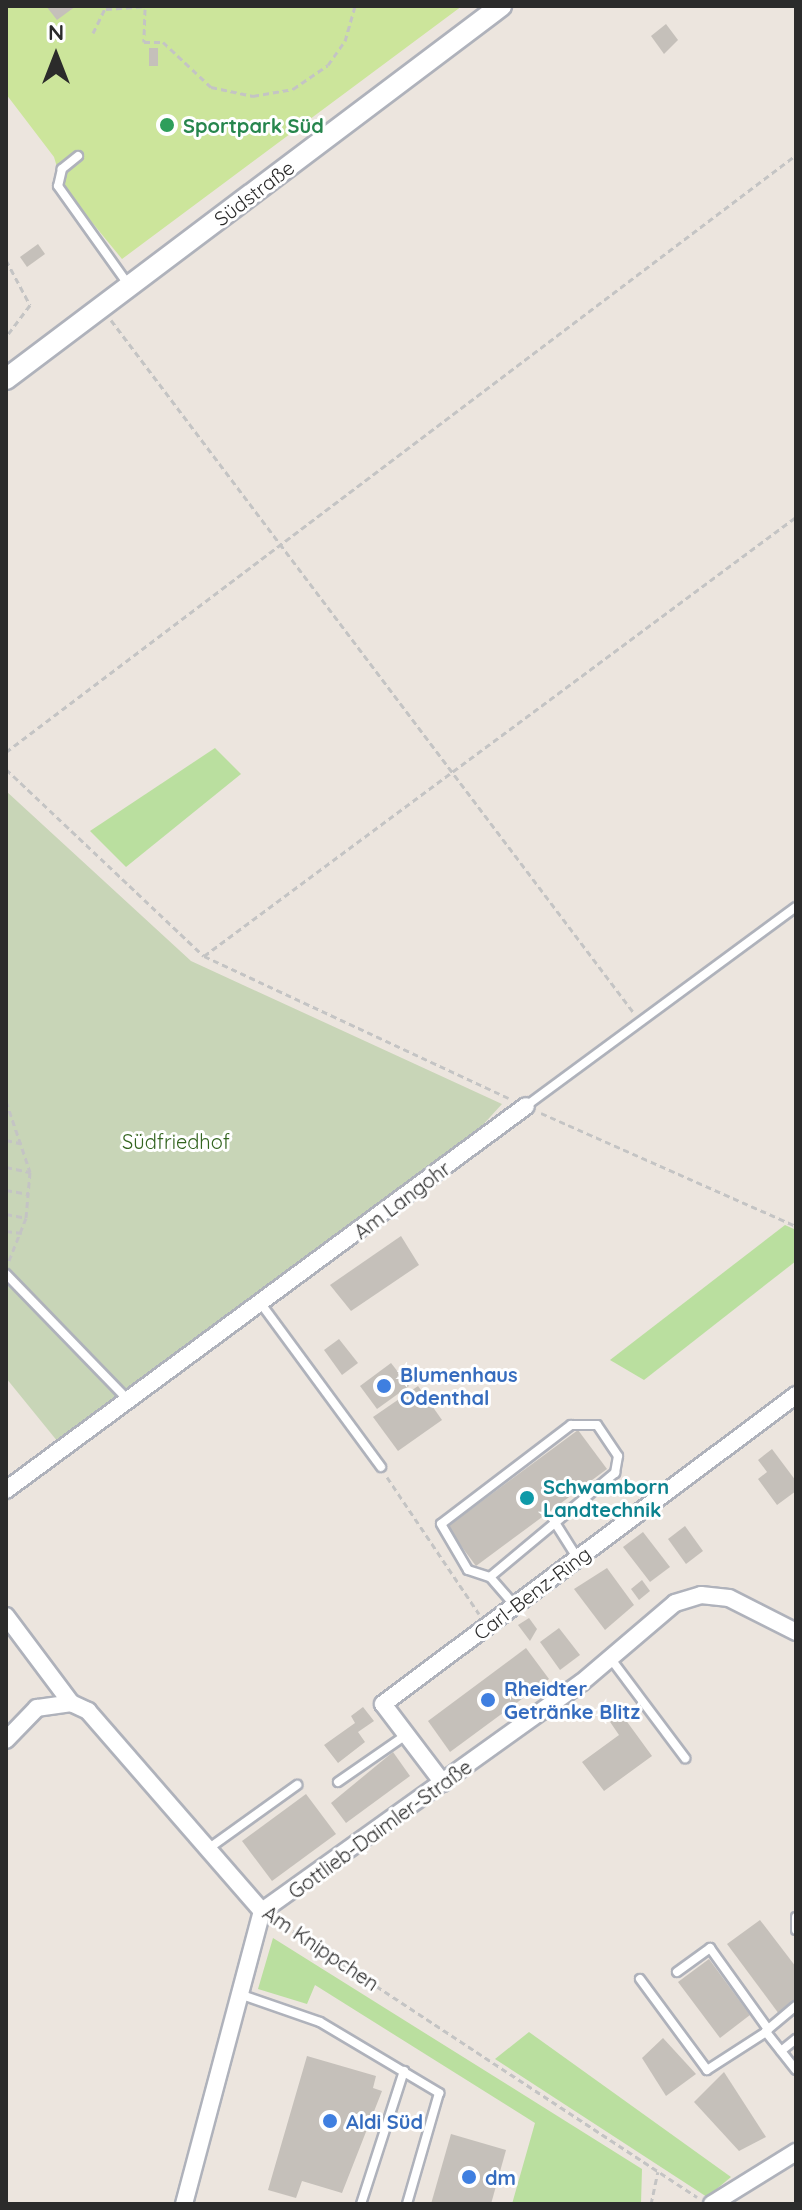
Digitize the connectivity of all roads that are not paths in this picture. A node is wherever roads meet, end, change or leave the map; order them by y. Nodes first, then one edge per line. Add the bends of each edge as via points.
1 (501, 6) edge
2 (78, 156) dead end
3 (131, 287) junction
4 (6, 379) edge
5 (796, 907) edge
6 (526, 1106) joint
7 (6, 1274) edge
8 (262, 1305) junction
9 (796, 1395) edge
10 (129, 1401) junction
11 (381, 1467) road end
12 (6, 1490) edge
13 (554, 1521) junction
14 (578, 1559) junction
15 (490, 1577) junction
16 (515, 1606) junction
17 (6, 1616) edge
18 (796, 1632) edge
19 (611, 1659) junction
20 (71, 1703) junction
21 (406, 1735) junction
22 (6, 1740) edge
23 (685, 1758) dead end
24 (338, 1782) dead end
25 (443, 1783) junction
26 (297, 1785) dead end
27 (208, 1849) junction
28 (262, 1911) junction
29 (796, 1917) edge
30 (796, 1930) edge
31 (677, 1972) dead end
32 (640, 1979) dead end
33 (245, 1996) junction
34 (796, 2006) edge
35 (767, 2030) junction
36 (796, 2039) edge
37 (781, 2051) junction
38 (796, 2070) edge
39 (404, 2071) junction
40 (796, 2152) edge
41 (184, 2204) edge
42 (361, 2204) edge
43 (407, 2204) edge
44 (710, 2204) edge

1 - 3 street, Südstraße
2 - 3 lane via 62,169 58,186
3 - 4 street, Südstraße
5 - 6 lane, Am Langohr
6 - 8 street, Am Langohr
7 - 10 lane
8 - 10 street, Am Langohr
8 - 11 lane
9 - 14 street, Carl-Benz-Ring
10 - 12 street, Am Langohr
13 - 14 lane
13 - 15 lane
13 - 15 lane via 619,1465 590,1422 571,1425 445,1516 442,1532 468,1570
14 - 16 street, Carl-Benz-Ring
15 - 16 lane
16 - 21 street, Carl-Benz-Ring via 383,1704
17 - 20 street, Am Knippchen
18 - 19 street, Gottlieb-Daimler-Straße via 729,1598 701,1595 668,1607
19 - 23 lane
19 - 25 street, Gottlieb-Daimler-Straße
20 - 22 street via 37,1708
20 - 27 street, Am Knippchen via 88,1711
21 - 24 lane
21 - 25 street
25 - 28 street, Gottlieb-Daimler-Straße
26 - 27 lane
27 - 28 street, Am Knippchen
28 - 33 street
29 - 30 lane
31 - 35 lane via 710,1948
32 - 35 lane via 707,2070
33 - 39 lane via 320,2022
33 - 41 street
34 - 35 lane
35 - 37 lane
36 - 37 lane
37 - 38 lane
39 - 42 lane
39 - 43 lane via 439,2093
40 - 44 street

